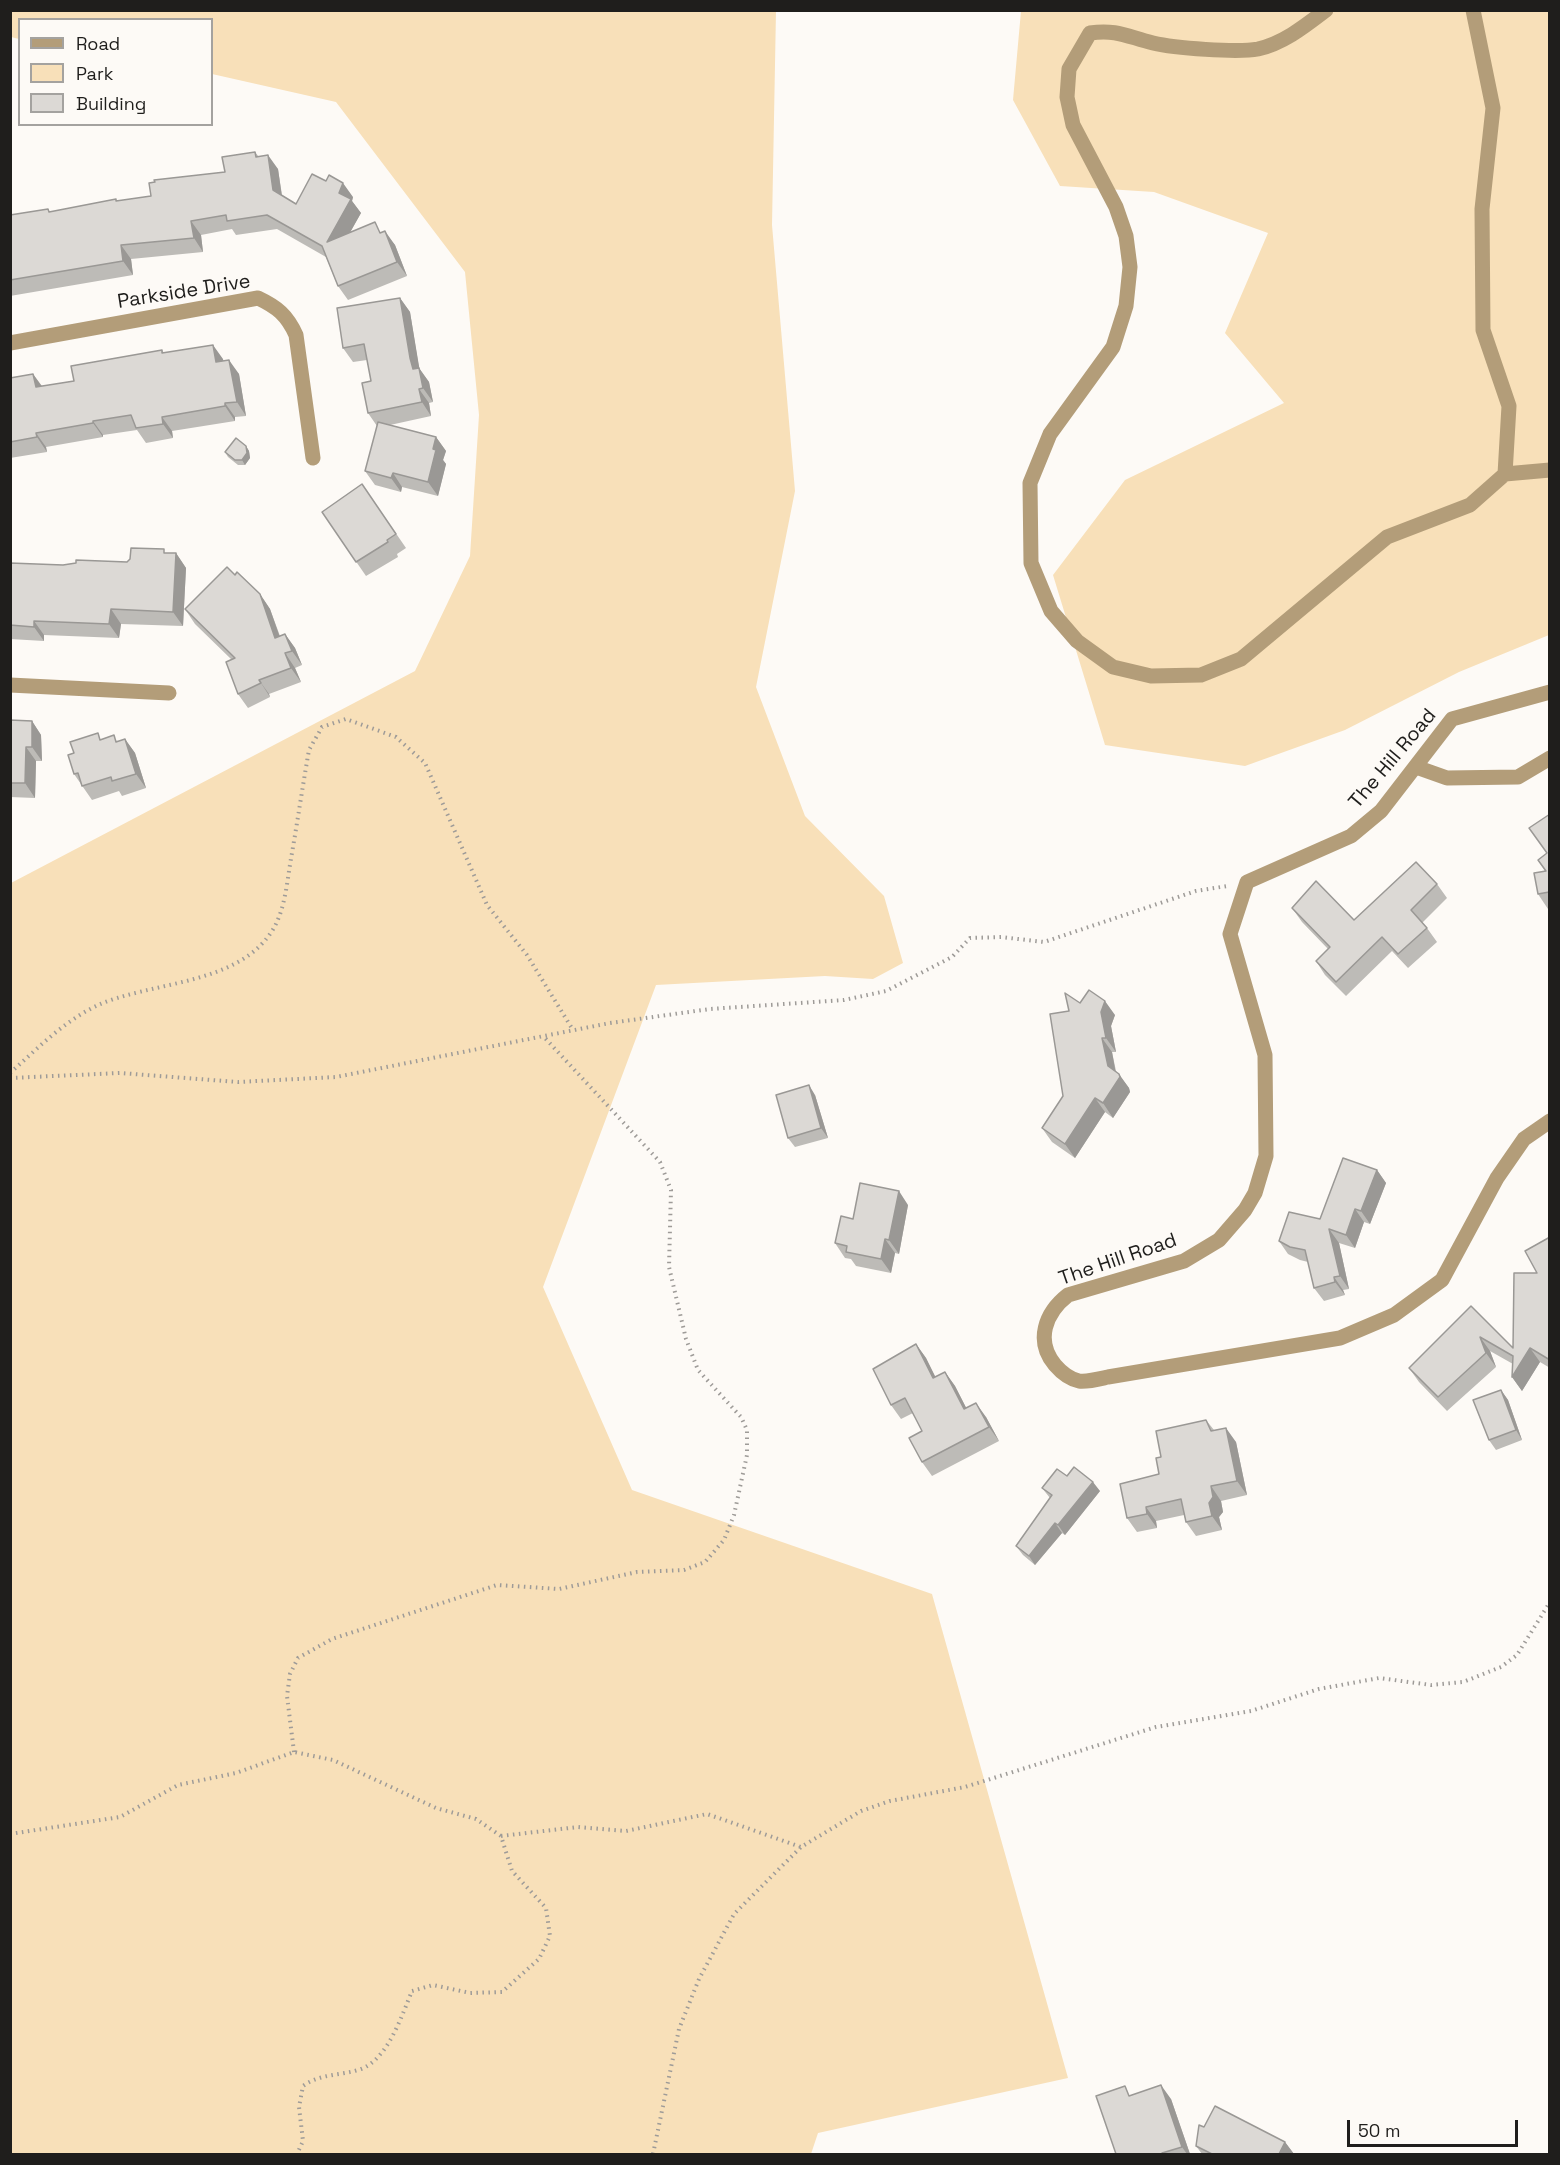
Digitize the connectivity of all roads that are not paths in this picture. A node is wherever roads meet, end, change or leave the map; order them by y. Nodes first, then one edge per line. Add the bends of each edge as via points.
1 (1326, 10) edge
2 (1473, 10) edge
3 (10, 344) edge
4 (313, 458) dead end
5 (1550, 470) edge
6 (1505, 474) junction
7 (10, 685) edge
8 (1550, 692) edge
9 (170, 693) dead end
10 (1550, 758) edge
11 (1416, 767) junction
12 (1550, 1121) edge

1 - 6 street via 1297,33 1258,49 1154,43 1109,30 1090,33 1080,48 1069,69 1067,97 1073,125 1116,207 1126,236 1129,276 1126,306 1113,347 1050,434 1030,483 1031,563 1051,611 1077,641 1113,667 1151,676 1202,675 1241,659 1387,537 1470,504
2 - 6 street via 1492,108 1482,209 1483,330 1509,406
3 - 4 street, Parkside Drive via 258,298 278,307 296,335
5 - 6 street
7 - 9 street
8 - 11 street, The Hill Road via 1452,719
10 - 11 street via 1518,777 1447,778
11 - 12 street, The Hill Road via 1381,811 1351,836 1247,882 1230,934 1265,1055 1266,1156 1255,1193 1233,1226 1202,1252 1184,1261 1074,1293 1059,1303 1046,1323 1044,1336 1050,1359 1058,1369 1079,1381 1340,1338 1394,1315 1442,1281 1497,1178 1524,1139

